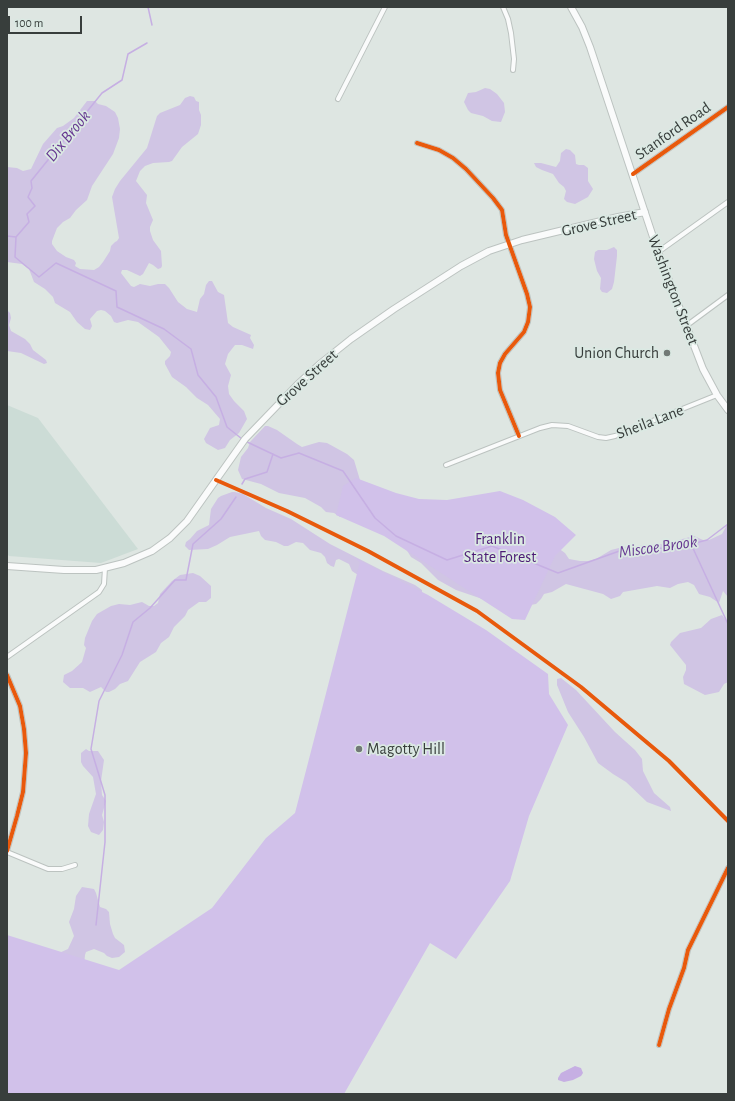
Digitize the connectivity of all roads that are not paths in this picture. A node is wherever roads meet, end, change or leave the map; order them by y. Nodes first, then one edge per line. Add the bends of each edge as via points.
1 (385, 7) edge
2 (502, 7) edge
3 (571, 7) edge
4 (513, 70) dead end
5 (338, 99) dead end
6 (728, 107) edge
7 (417, 143) dead end
8 (633, 174) junction
9 (728, 202) edge
10 (645, 212) junction
11 (509, 244) junction
12 (658, 252) junction
13 (728, 295) edge
14 (686, 326) junction
15 (717, 395) junction
16 (728, 410) edge
17 (520, 436) junction
18 (446, 466) dead end
19 (7, 566) edge
20 (105, 568) junction
21 (7, 657) edge
22 (7, 675) edge
23 (7, 852) edge
24 (75, 865) dead end
25 (728, 868) edge
26 (659, 1045) dead end

1 - 5 street
2 - 4 street via 508,18 511,33
3 - 8 main road, Washington Street via 588,42
6 - 8 street, Stanford Road
7 - 11 street via 453,158 493,198 502,210
8 - 10 main road, Washington Street
9 - 12 street
10 - 11 main road, Grove Street
10 - 12 main road, Washington Street
11 - 17 street via 527,294 530,315 524,332 502,360 498,380
11 - 20 main road, Grove Street via 461,266 351,339 308,374 268,414 244,441 187,521 170,538 146,554
12 - 14 main road, Washington Street
13 - 14 street
14 - 15 main road, Washington Street via 703,369
15 - 16 main road, Washington Street
15 - 17 street, Sheila Lane via 610,437 594,436 559,424 544,426
17 - 18 street, Sheila Lane
19 - 20 main road, Grove Street via 64,570
20 - 21 street via 105,580 98,592
22 - 23 street via 21,711 26,753 23,792
23 - 24 street via 48,869 62,869
25 - 26 street via 688,950

